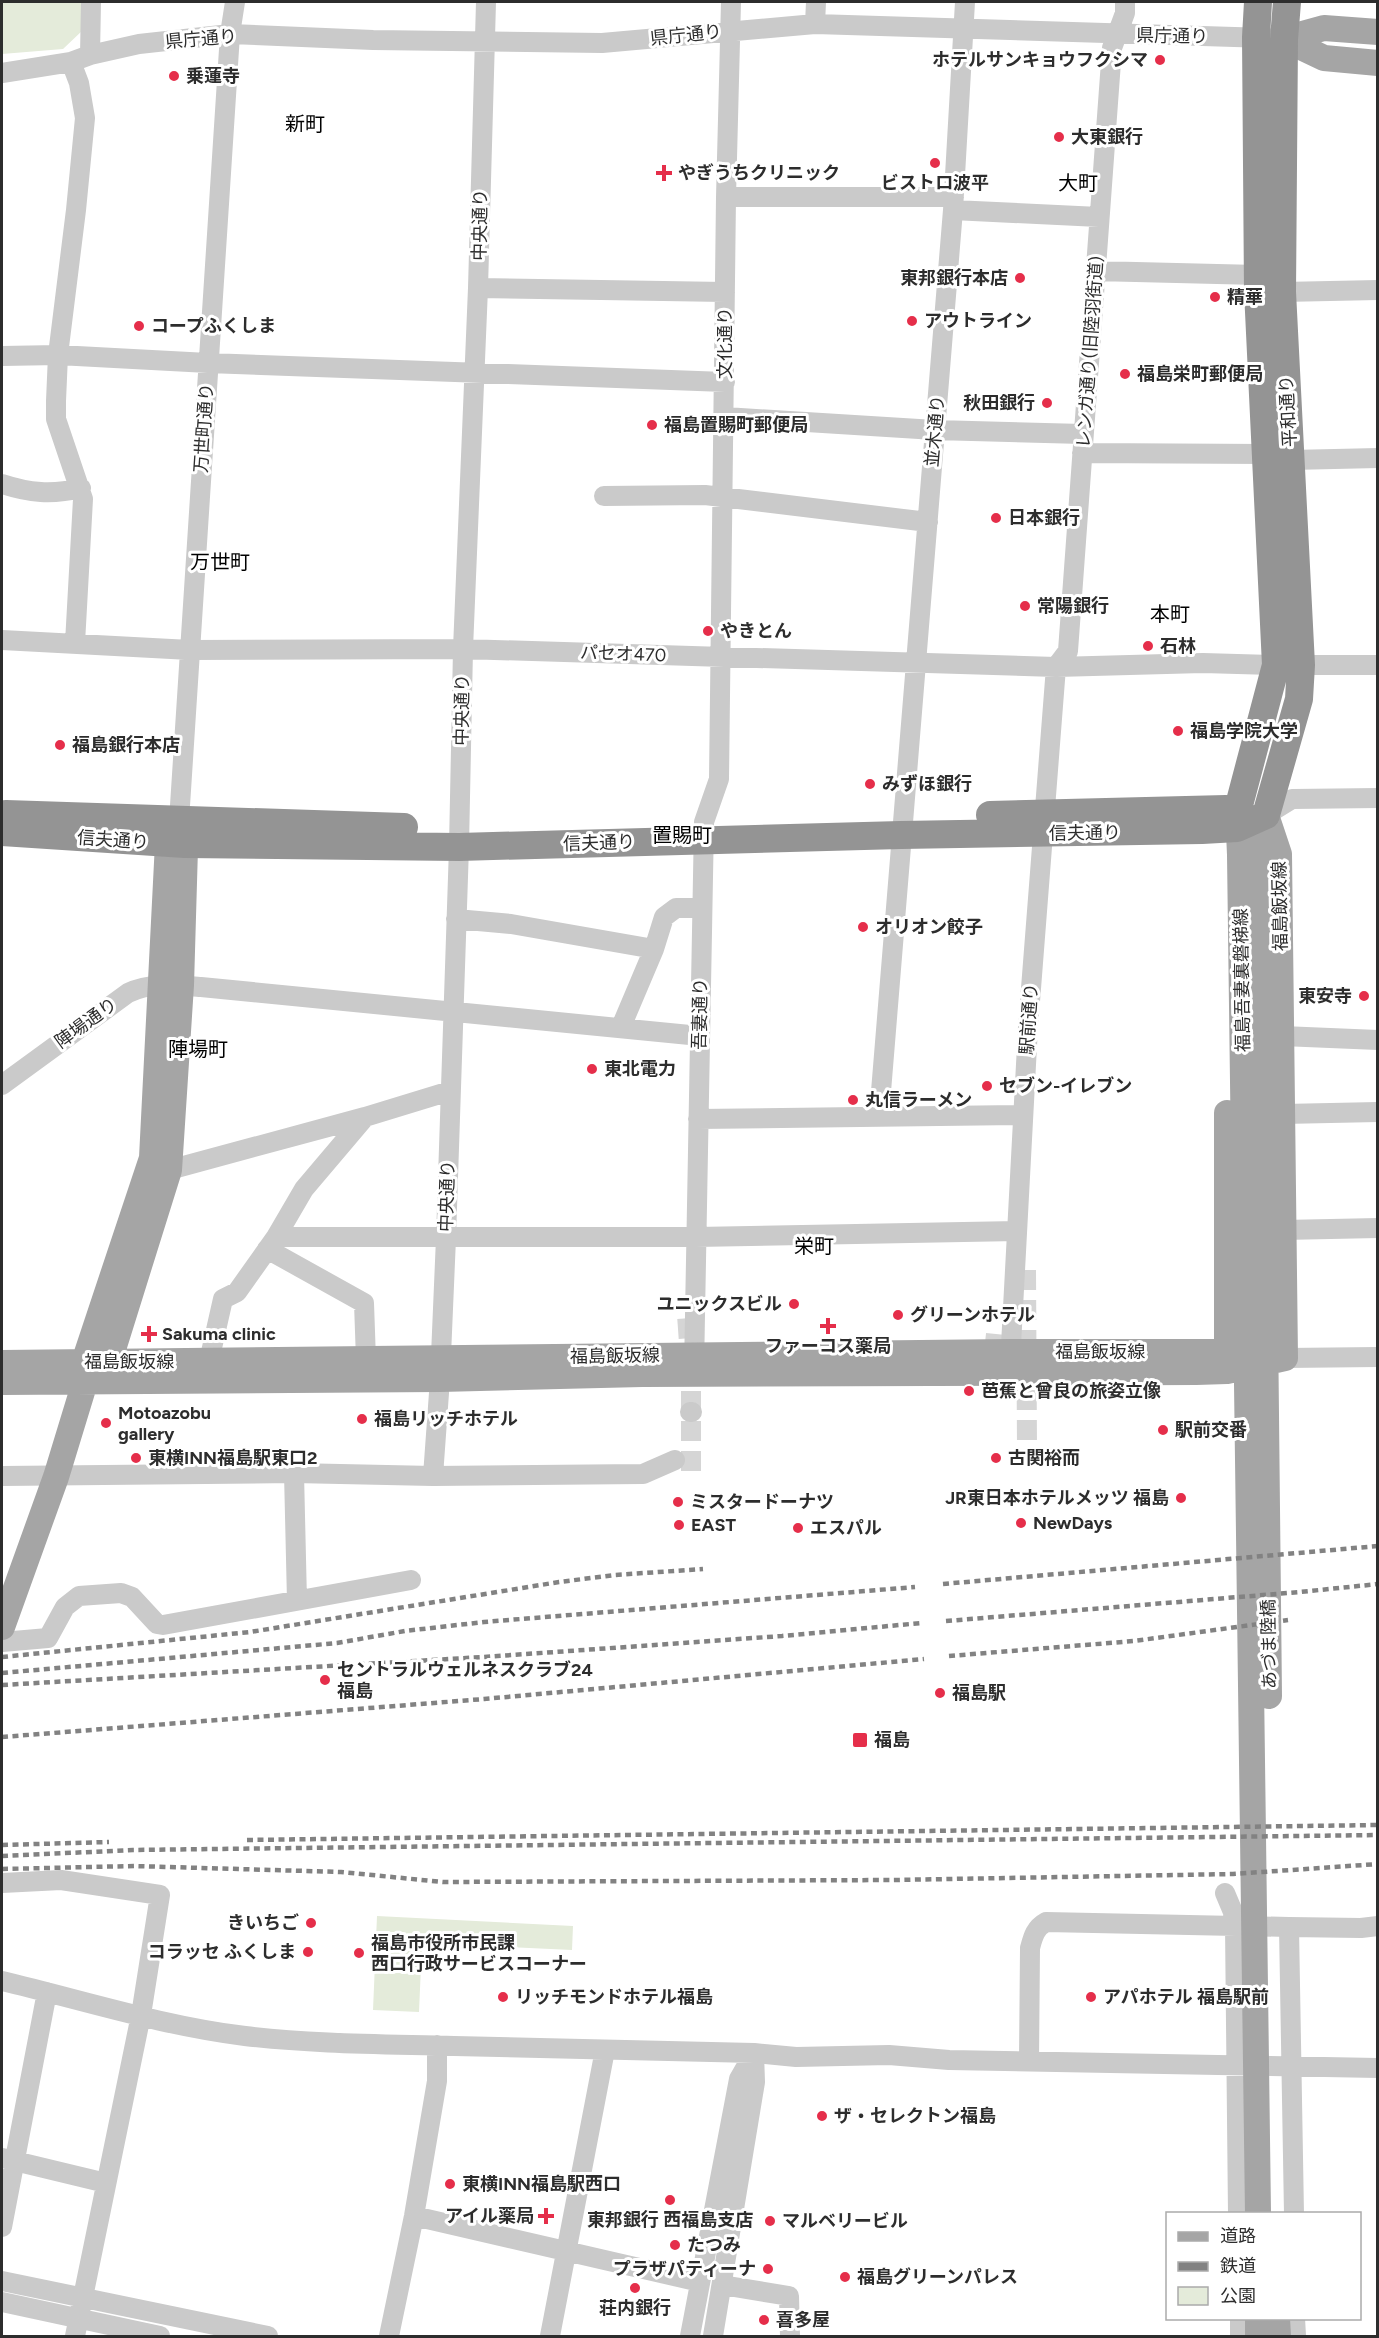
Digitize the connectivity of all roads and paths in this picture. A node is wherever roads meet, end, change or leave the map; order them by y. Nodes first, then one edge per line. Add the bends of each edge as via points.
1 (91, 2) edge
2 (235, 2) edge
3 (486, 2) edge
4 (732, 2) edge
5 (816, 2) edge
6 (965, 2) edge
7 (1125, 2) edge
8 (1258, 2) edge
9 (1287, 2) edge
10 (815, 24) junction
11 (964, 28) junction
12 (731, 30) junction
13 (1377, 32) edge
14 (230, 34) junction
15 (1117, 34) junction
16 (1256, 37) junction
17 (1284, 39) junction
18 (484, 41) junction
19 (90, 55) junction
20 (71, 62) junction
21 (1377, 63) edge
22 (2, 73) edge
23 (726, 198) junction
24 (954, 203) junction
25 (1099, 217) junction
26 (1095, 271) junction
27 (1258, 275) junction
28 (478, 288) junction
29 (1377, 290) edge
30 (725, 292) junction
31 (1282, 292) junction
32 (58, 355) junction
33 (2, 356) edge
34 (208, 363) junction
35 (475, 374) junction
36 (725, 382) junction
37 (725, 417) junction
38 (935, 430) junction
39 (1083, 443) junction
40 (1278, 457) junction
41 (1377, 458) edge
42 (2, 484) edge
43 (81, 488) junction
44 (604, 496) dead end
45 (724, 497) junction
46 (927, 522) junction
47 (2, 640) edge
48 (75, 643) junction
49 (463, 649) junction
50 (190, 650) junction
51 (722, 656) junction
52 (916, 663) junction
53 (1288, 665) junction
54 (1377, 665) edge
55 (1056, 667) junction
56 (1377, 798) edge
57 (2, 813) edge
58 (1266, 815) junction
59 (1237, 819) junction
60 (1045, 824) junction
61 (902, 826) junction
62 (704, 831) junction
63 (2, 832) edge
64 (177, 836) junction
65 (459, 837) junction
66 (702, 908) junction
67 (456, 919) junction
68 (654, 949) junction
69 (171, 985) junction
70 (453, 1012) junction
71 (621, 1028) junction
72 (700, 1036) junction
73 (1282, 1036) junction
74 (1377, 1040) edge
75 (2, 1085) edge
76 (450, 1091) junction
77 (1377, 1112) edge
78 (1283, 1114) junction
79 (1023, 1115) junction
80 (879, 1116) junction
81 (365, 1117) junction
82 (698, 1119) junction
83 (1254, 1150) junction
84 (169, 1170) junction
85 (1377, 1228) edge
86 (1283, 1230) junction
87 (1017, 1231) junction
88 (696, 1237) junction
89 (446, 1238) junction
90 (271, 1243) junction
91 (1377, 1357) edge
92 (1285, 1358) junction
93 (366, 1360) junction
94 (209, 1361) junction
95 (1228, 1361) junction
96 (1010, 1362) junction
97 (2, 1363) edge
98 (694, 1364) junction
99 (93, 1369) junction
100 (440, 1369) junction
101 (2, 1382) edge
102 (675, 1460) dead end
103 (294, 1473) junction
104 (2, 1476) edge
105 (433, 1476) junction
106 (56, 1477) junction
107 (411, 1580) dead end
108 (297, 1601) junction
109 (2, 1627) edge
110 (2, 1642) edge
111 (2, 1883) edge
112 (1225, 1893) dead end
113 (1235, 1926) junction
114 (1377, 1926) edge
115 (1289, 1928) junction
116 (2, 1981) edge
117 (47, 1992) junction
118 (141, 2015) junction
119 (437, 2045) junction
120 (604, 2050) junction
121 (754, 2053) junction
122 (1029, 2061) junction
123 (1236, 2065) junction
124 (1293, 2066) junction
125 (1377, 2068) edge
126 (1265, 2137) junction
127 (8, 2159) edge
128 (106, 2183) junction
129 (1238, 2212) edge
130 (1258, 2212) edge
131 (1275, 2212) edge
132 (1294, 2212) edge
133 (414, 2216) junction
134 (2, 2227) edge
135 (567, 2250) junction
136 (2, 2281) edge
137 (700, 2282) junction
138 (722, 2285) junction
139 (82, 2297) junction
140 (2, 2302) edge
141 (1240, 2320) edge
142 (1258, 2320) edge
143 (1277, 2320) edge
144 (1295, 2320) edge
145 (76, 2327) edge
146 (160, 2337) edge
147 (268, 2337) edge
148 (389, 2337) edge
149 (550, 2337) edge
150 (690, 2337) edge
151 (713, 2337) edge
152 (790, 2337) edge
153 (1240, 2337) edge
154 (1258, 2337) edge
155 (1278, 2337) edge
156 (1296, 2337) edge

1 - 19 street
2 - 14 street, 万世町通り
3 - 18 street, 中央通り
4 - 12 street, 文化通り
5 - 10 street
6 - 11 street, 並木通り
7 - 15 street, レンガ通り(旧陸羽街道)
8 - 16 highway, 平和通り
9 - 17 highway, 平和通り
10 - 11 street, 県庁通り
10 - 12 street, 県庁通り
11 - 15 street, 県庁通り
11 - 24 street, 並木通り
12 - 18 street, 県庁通り via 602,43
12 - 23 street, 文化通り
13 - 17 main road, 県庁通り via 1324,28
14 - 18 street, 県庁通り
14 - 19 street, 県庁通り via 139,44
14 - 34 street, 万世町通り
15 - 16 street, 県庁通り
15 - 25 street, レンガ通り(旧陸羽街道) via 1112,48
16 - 17 street, 県庁通り
16 - 27 highway, 平和通り
17 - 21 main road, 県庁通り via 1324,58
17 - 31 highway, 平和通り
18 - 28 street, 中央通り
19 - 20 street, 県庁通り
20 - 22 street
20 - 32 street via 85,118
23 - 24 street
23 - 30 street, 文化通り
24 - 25 street
24 - 38 street, 並木通り
25 - 26 street, レンガ通り(旧陸羽街道)
26 - 27 street
26 - 39 street, レンガ通り(旧陸羽街道)
27 - 40 highway, 平和通り
28 - 30 street
28 - 35 street, 中央通り
29 - 31 street
30 - 36 street, 文化通り
31 - 40 highway, 平和通り
32 - 33 street
32 - 34 street
32 - 43 street via 56,419
34 - 35 street
34 - 50 street, 万世町通り
35 - 36 street
35 - 49 street, 中央通り
36 - 37 street, 文化通り
37 - 38 street
37 - 45 street, 文化通り
38 - 39 street
38 - 46 street, 並木通り
39 - 40 street
39 - 55 street, レンガ通り(旧陸羽街道) via 1068,651
40 - 41 street
40 - 53 highway, 平和通り
42 - 43 street via 38,493 58,494
43 - 48 street
44 - 45 street
45 - 46 street
45 - 51 street, 文化通り
46 - 52 street, 並木通り
47 - 48 street, パセオ470
48 - 50 street, パセオ470
49 - 50 street, パセオ470
49 - 51 street, パセオ470
49 - 65 street, 中央通り
50 - 64 street, 万世町通り
51 - 52 street, パセオ470
51 - 62 street, 吾妻通り via 719,779
52 - 55 street, パセオ470
52 - 61 street, 並木通り
53 - 54 street, パセオ470
53 - 55 street, パセオ470
53 - 58 highway, 平和通り via 1299,699
53 - 59 highway, 平和通り
55 - 60 street, 駅前通り
56 - 58 street via 1292,799
57 - 64 highway, 信夫通り
58 - 59 highway, 信夫通り
58 - 73 main road, 福島飯坂線 via 1279,854
58 - 83 main road, 福島吾妻裏磐梯線 via 1260,854
59 - 60 highway, 信夫通り
59 - 83 main road, 福島吾妻裏磐梯線
59 - 95 main road via 1224,855
60 - 61 highway, 信夫通り
60 - 79 street, 駅前通り
61 - 62 highway, 信夫通り
61 - 80 street, 並木通り
62 - 65 highway, 信夫通り
62 - 66 street, 吾妻通り
63 - 64 highway, 信夫通り
64 - 65 highway, 信夫通り
64 - 69 main road
65 - 67 street, 中央通り
66 - 68 street via 676,908 664,917
66 - 72 street, 吾妻通り
67 - 68 street via 511,924
67 - 70 street, 中央通り
68 - 71 street
69 - 70 street, 陣場通り
69 - 75 street, 陣場通り via 128,993
69 - 84 main road
69 - 99 main road via 152,1158
70 - 71 street, 陣場通り
70 - 76 street, 中央通り
71 - 72 street, 陣場通り
72 - 82 street, 吾妻通り
73 - 74 street
73 - 78 main road, 福島飯坂線
76 - 81 street
76 - 89 street, 中央通り
77 - 78 street
78 - 86 main road, 福島飯坂線
79 - 80 street
79 - 87 street, 駅前通り
80 - 82 street
81 - 84 street
81 - 90 street via 304,1189
82 - 88 street, 吾妻通り
83 - 126 main road, あづま陸橋
84 - 99 main road
85 - 86 street
86 - 92 main road, 福島飯坂線
87 - 88 street
87 - 96 street, 駅前通り
88 - 89 street
88 - 98 street, 吾妻通り
89 - 90 street
89 - 100 street, 中央通り
90 - 93 street via 364,1303
90 - 94 street via 237,1292 223,1299
91 - 92 street
92 - 95 main road, 福島飯坂線
93 - 94 main road, 福島飯坂線
93 - 100 main road, 福島飯坂線
94 - 99 main road, 福島飯坂線
95 - 96 main road, 福島飯坂線
96 - 98 main road, 福島飯坂線
97 - 99 main road, 福島飯坂線
98 - 100 main road, 福島飯坂線
99 - 100 main road, 福島飯坂線
99 - 101 main road
99 - 106 main road
100 - 105 street, 中央通り
102 - 105 street via 644,1474
103 - 105 street
103 - 106 street
103 - 108 street
104 - 106 street
106 - 109 main road
107 - 108 street
108 - 110 street via 163,1625 157,1624 132,1597 121,1593 79,1596 65,1607 48,1638
111 - 118 street via 62,1880 160,1895
112 - 113 street
113 - 115 street
113 - 122 street via 1046,1922 1039,1925 1030,1948
113 - 123 street
114 - 115 street
115 - 124 street
116 - 117 street
117 - 118 street
117 - 127 street
118 - 119 street via 244,2036
118 - 128 street
119 - 120 street
119 - 133 street via 438,2081
120 - 121 street
120 - 135 street
121 - 122 street
121 - 137 street via 739,2079
121 - 138 street via 755,2082
122 - 123 street
123 - 124 street
123 - 129 street
124 - 125 street
124 - 132 street
126 - 130 main road
126 - 131 main road
127 - 128 street
127 - 134 street
128 - 139 street
133 - 135 street
133 - 148 street
135 - 137 street
135 - 149 street
136 - 139 street
137 - 150 street
138 - 151 street
138 - 152 street via 789,2296
139 - 145 street
139 - 147 street
140 - 145 street
141 - 153 street
142 - 154 main road
143 - 155 main road
144 - 156 street
145 - 146 street

